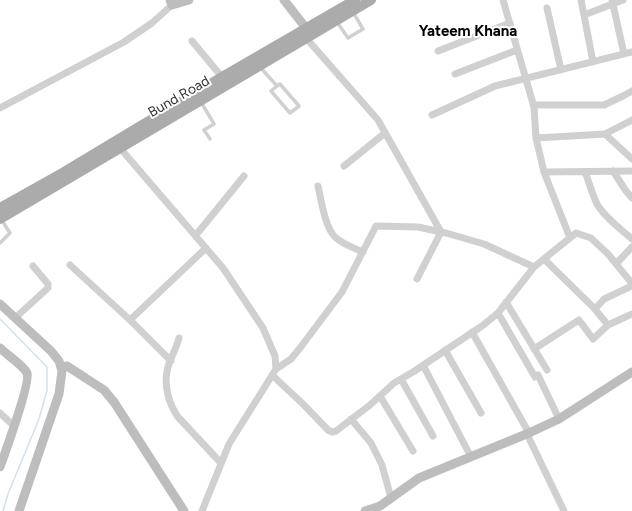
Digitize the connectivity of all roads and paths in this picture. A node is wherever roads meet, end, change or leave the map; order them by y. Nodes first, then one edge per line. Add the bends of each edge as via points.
1 (189, 0) edge
2 (284, 0) edge
3 (371, 0) edge
4 (503, 0) edge
5 (581, 0) edge
6 (623, 0) edge
7 (612, 2) edge
8 (171, 3) edge
9 (352, 5) edge
10 (547, 8) dead end
11 (584, 15) junction
12 (336, 21) junction
13 (510, 23) junction
14 (306, 28) junction
15 (306, 38) junction
16 (192, 41) dead end
17 (517, 50) junction
18 (438, 51) dead end
19 (632, 52) edge
20 (624, 54) junction
21 (593, 62) junction
22 (256, 63) junction
23 (561, 70) junction
24 (455, 74) dead end
25 (222, 77) junction
26 (526, 79) junction
27 (277, 86) junction
28 (632, 91) edge
29 (201, 101) junction
30 (533, 105) junction
31 (0, 108) edge
32 (432, 115) dead end
33 (632, 120) edge
34 (385, 133) junction
35 (605, 134) junction
36 (536, 138) junction
37 (210, 139) dead end
38 (120, 148) junction
39 (632, 159) edge
40 (344, 166) dead end
41 (613, 171) junction
42 (632, 171) edge
43 (544, 172) junction
44 (586, 172) junction
45 (244, 176) dead end
46 (318, 186) dead end
47 (632, 198) edge
48 (0, 208) edge
49 (0, 218) edge
50 (441, 232) junction
51 (196, 235) junction
52 (570, 238) junction
53 (632, 239) edge
54 (0, 244) edge
55 (632, 247) edge
56 (206, 248) junction
57 (363, 252) junction
58 (544, 259) junction
59 (616, 264) junction
60 (70, 265) dead end
61 (33, 266) dead end
62 (534, 267) junction
63 (417, 279) dead end
64 (631, 284) edge
65 (506, 302) junction
66 (0, 304) edge
67 (595, 309) junction
68 (498, 313) junction
69 (632, 314) edge
70 (15, 318) junction
71 (130, 320) junction
72 (608, 325) junction
73 (472, 332) junction
74 (179, 338) dead end
75 (0, 348) edge
76 (534, 349) junction
77 (445, 350) junction
78 (171, 361) junction
79 (62, 366) junction
80 (423, 366) junction
81 (547, 370) dead end
82 (274, 372) junction
83 (632, 372) edge
84 (401, 379) junction
85 (380, 396) junction
86 (0, 413) edge
87 (481, 413) dead end
88 (352, 419) junction
89 (558, 419) junction
90 (14, 426) junction
91 (528, 434) junction
92 (433, 436) dead end
93 (413, 451) dead end
94 (471, 457) junction
95 (220, 463) junction
96 (0, 466) edge
97 (391, 498) junction
98 (382, 508) edge
99 (20, 511) edge
100 (184, 511) edge
101 (202, 511) edge
102 (365, 511) edge
103 (564, 511) edge

1 - 8 street
2 - 14 street
3 - 9 main road, Bund Road
4 - 13 street
5 - 11 street
6 - 7 street
7 - 11 street
7 - 20 street
8 - 31 street via 152,23 124,42
9 - 12 main road, Bund Road
9 - 12 lane via 363,29 348,38
9 - 14 main road, Bund Road
10 - 23 street
11 - 21 street
12 - 15 main road, Bund Road
13 - 17 street
13 - 18 street
14 - 22 main road, Bund Road
15 - 22 main road, Bund Road
15 - 34 street via 378,120
16 - 25 street
17 - 24 street
17 - 26 street
19 - 20 street
20 - 21 street
21 - 23 street
22 - 25 main road, Bund Road
22 - 27 lane
22 - 29 main road, Bund Road
23 - 26 street
25 - 48 main road, Bund Road
26 - 30 street
26 - 32 street via 495,86
27 - 27 lane via 280,84 299,106 290,113 271,91
28 - 30 street via 604,105
29 - 37 lane via 214,124 204,130
29 - 38 main road, Bund Road
30 - 36 street
33 - 35 street
34 - 40 street
34 - 50 street
35 - 36 street
35 - 39 street
36 - 43 street
38 - 49 main road, Bund Road
38 - 51 street
41 - 42 street
41 - 44 street
41 - 47 street
43 - 44 street
43 - 52 street
44 - 53 street via 598,205
45 - 51 street
46 - 57 street via 332,234
49 - 54 lane via 10,233
50 - 57 street via 418,227 376,226
50 - 62 street via 484,244
50 - 63 street
51 - 56 street
52 - 58 street
52 - 59 street via 576,233 591,238
55 - 59 street
56 - 71 street
56 - 82 street via 223,268 263,328 275,356
57 - 82 street via 342,292 291,359
58 - 62 street
58 - 67 street
59 - 64 street
60 - 71 street
61 - 70 street via 48,284 48,288
62 - 65 street
64 - 67 street via 604,299
65 - 68 street
65 - 76 street
66 - 70 street
67 - 72 street
68 - 73 street
68 - 89 street via 534,377 538,375
69 - 72 street
70 - 79 street via 59,360
71 - 78 street
72 - 76 street via 593,339 579,320
73 - 77 street
73 - 91 street
74 - 78 street
75 - 90 street via 22,366 28,375
76 - 81 street
77 - 80 street
77 - 87 street
78 - 95 street via 167,371 167,389 172,409
79 - 99 street via 59,394
79 - 100 street via 67,366 104,390
80 - 84 street
80 - 94 street
82 - 88 street via 328,430 336,431
82 - 95 street
83 - 89 street
84 - 85 street
84 - 92 street
85 - 88 street
85 - 93 street
86 - 90 street
88 - 97 street via 371,443 382,465
89 - 91 street
90 - 96 street
91 - 94 street
91 - 103 street
94 - 97 street via 419,478
95 - 101 street
97 - 98 street
98 - 102 street

